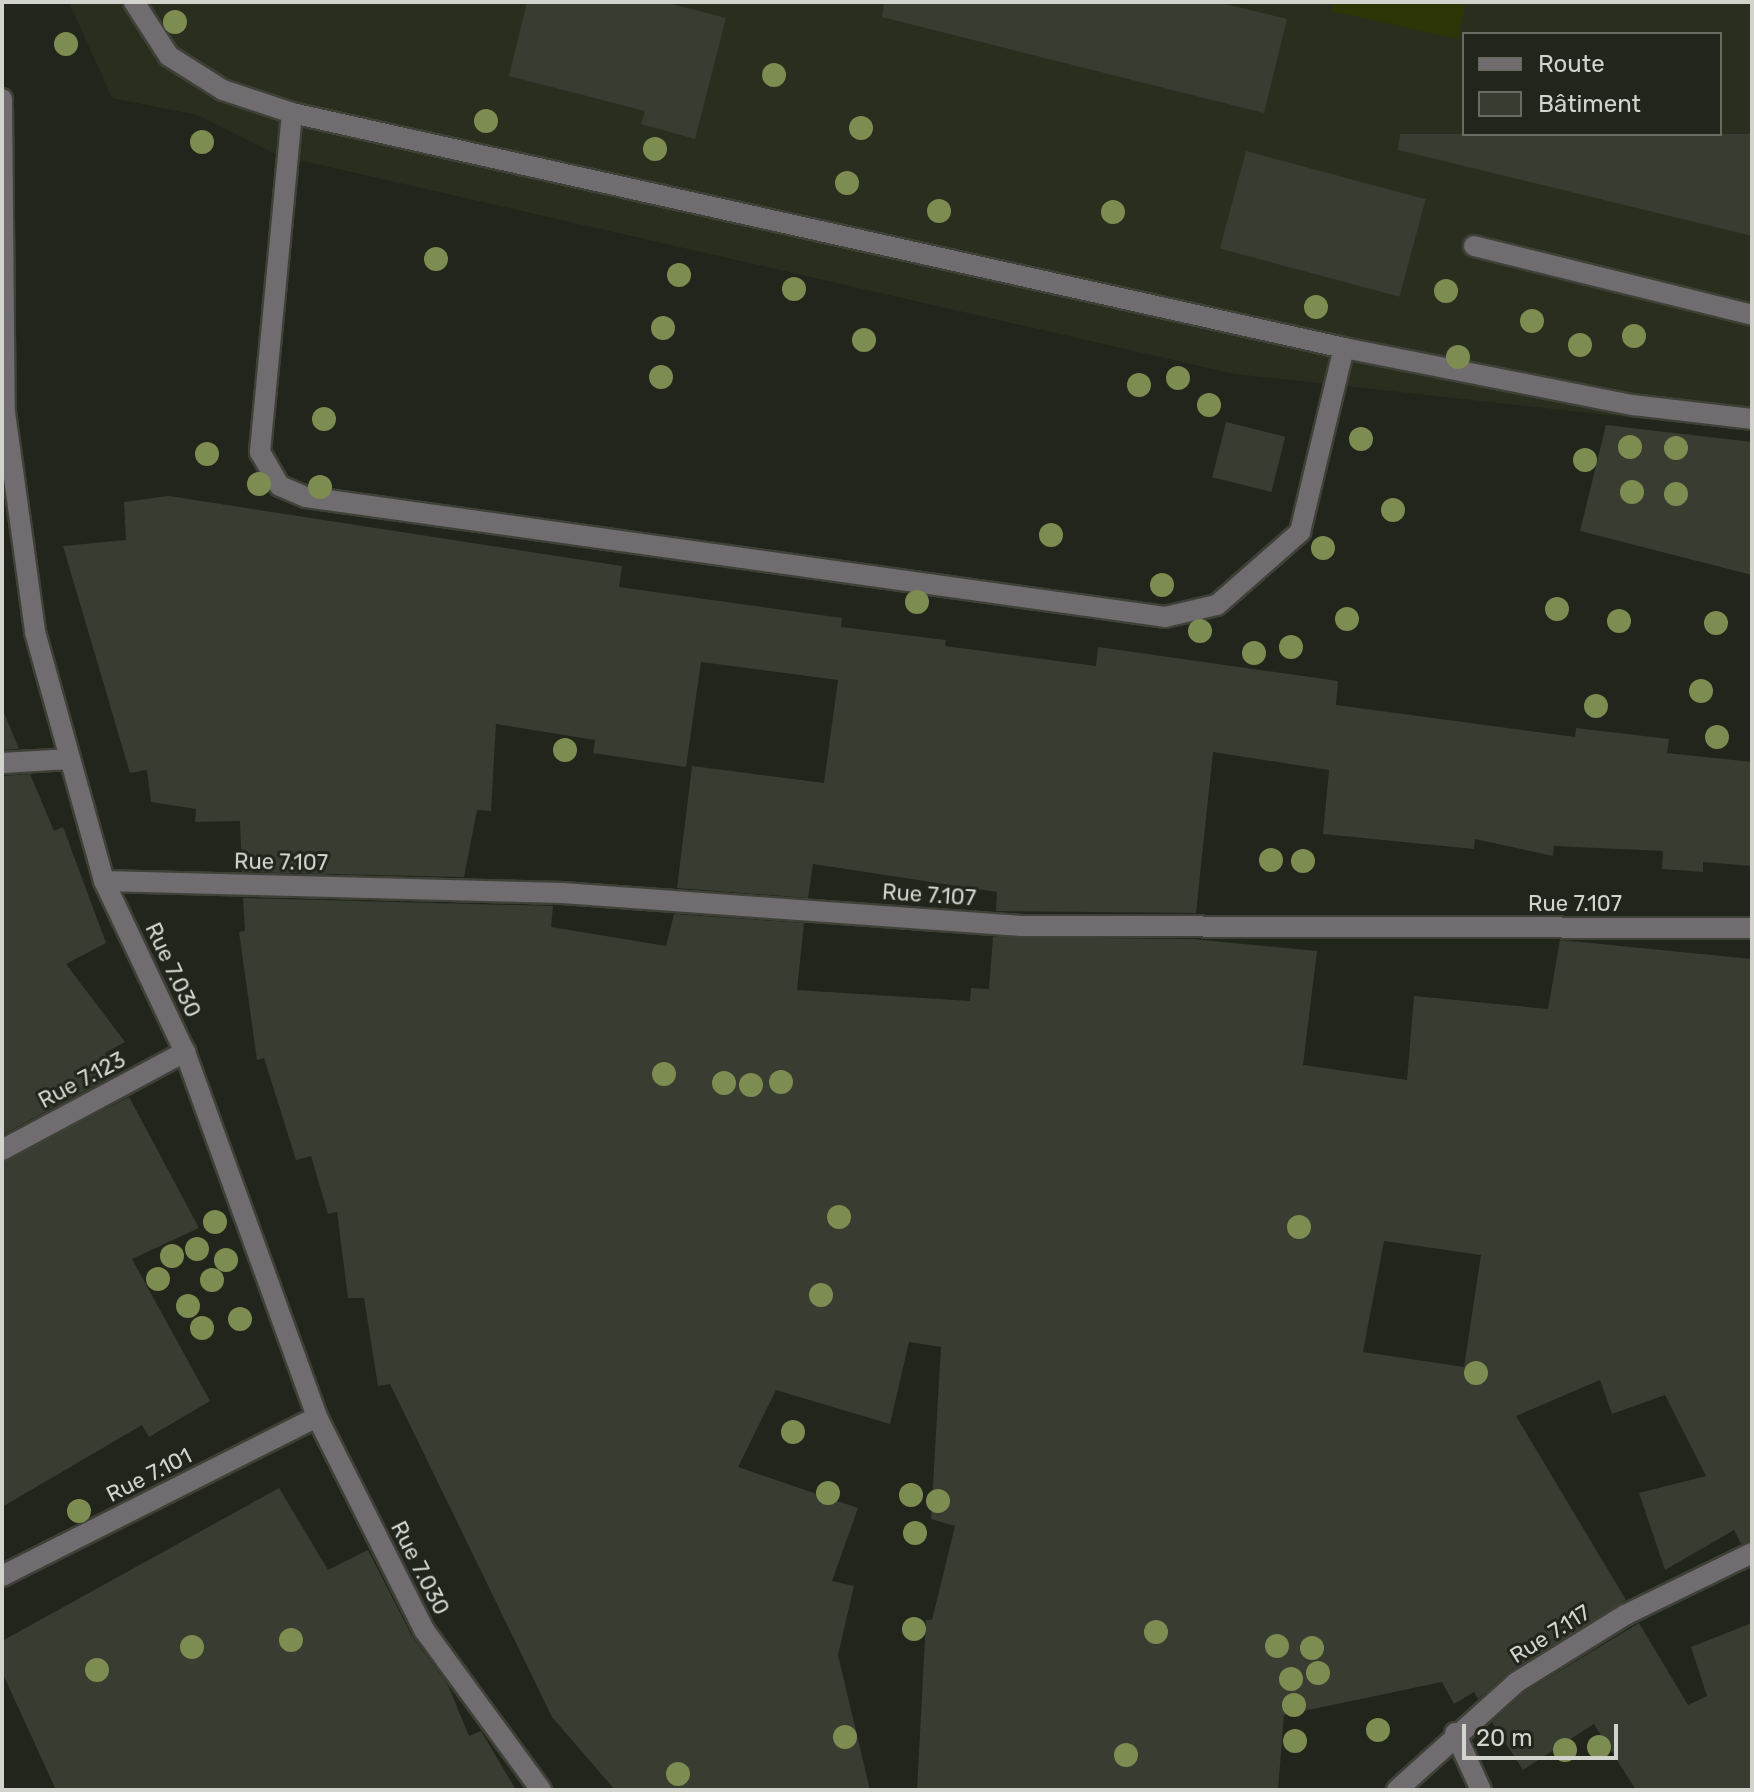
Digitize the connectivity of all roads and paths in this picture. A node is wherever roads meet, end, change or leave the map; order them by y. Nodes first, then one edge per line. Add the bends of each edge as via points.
1 (134, 2) edge
2 (2, 99) edge
3 (292, 113) junction
4 (1474, 246) dead end
5 (1752, 315) edge
6 (1344, 348) junction
7 (4, 412) edge
8 (1752, 419) edge
9 (70, 759) junction
10 (2, 763) edge
11 (104, 881) junction
12 (1752, 928) edge
13 (185, 1052) junction
14 (2, 1150) edge
15 (317, 1417) junction
16 (1752, 1553) edge
17 (2, 1576) edge
18 (1455, 1733) junction
19 (541, 1790) edge
20 (1397, 1790) edge
21 (1481, 1790) edge

1 - 3 street via 169,56 223,90
2 - 7 street, Rue 7.030
3 - 6 street
3 - 6 street via 260,452 280,486 306,497 1165,617 1217,605 1300,532
4 - 5 street
6 - 8 street via 1633,405
7 - 9 street, Rue 7.030 via 35,632
9 - 10 street
9 - 11 street, Rue 7.030
11 - 12 street, Rue 7.107 via 562,893 1022,926
11 - 13 street, Rue 7.030
13 - 14 street, Rue 7.123
13 - 15 street, Rue 7.030
15 - 17 street, Rue 7.101
15 - 19 street, Rue 7.030 via 424,1630
16 - 18 street, Rue 7.117 via 1625,1615 1517,1682
18 - 20 street, Rue 7.117
18 - 21 street

